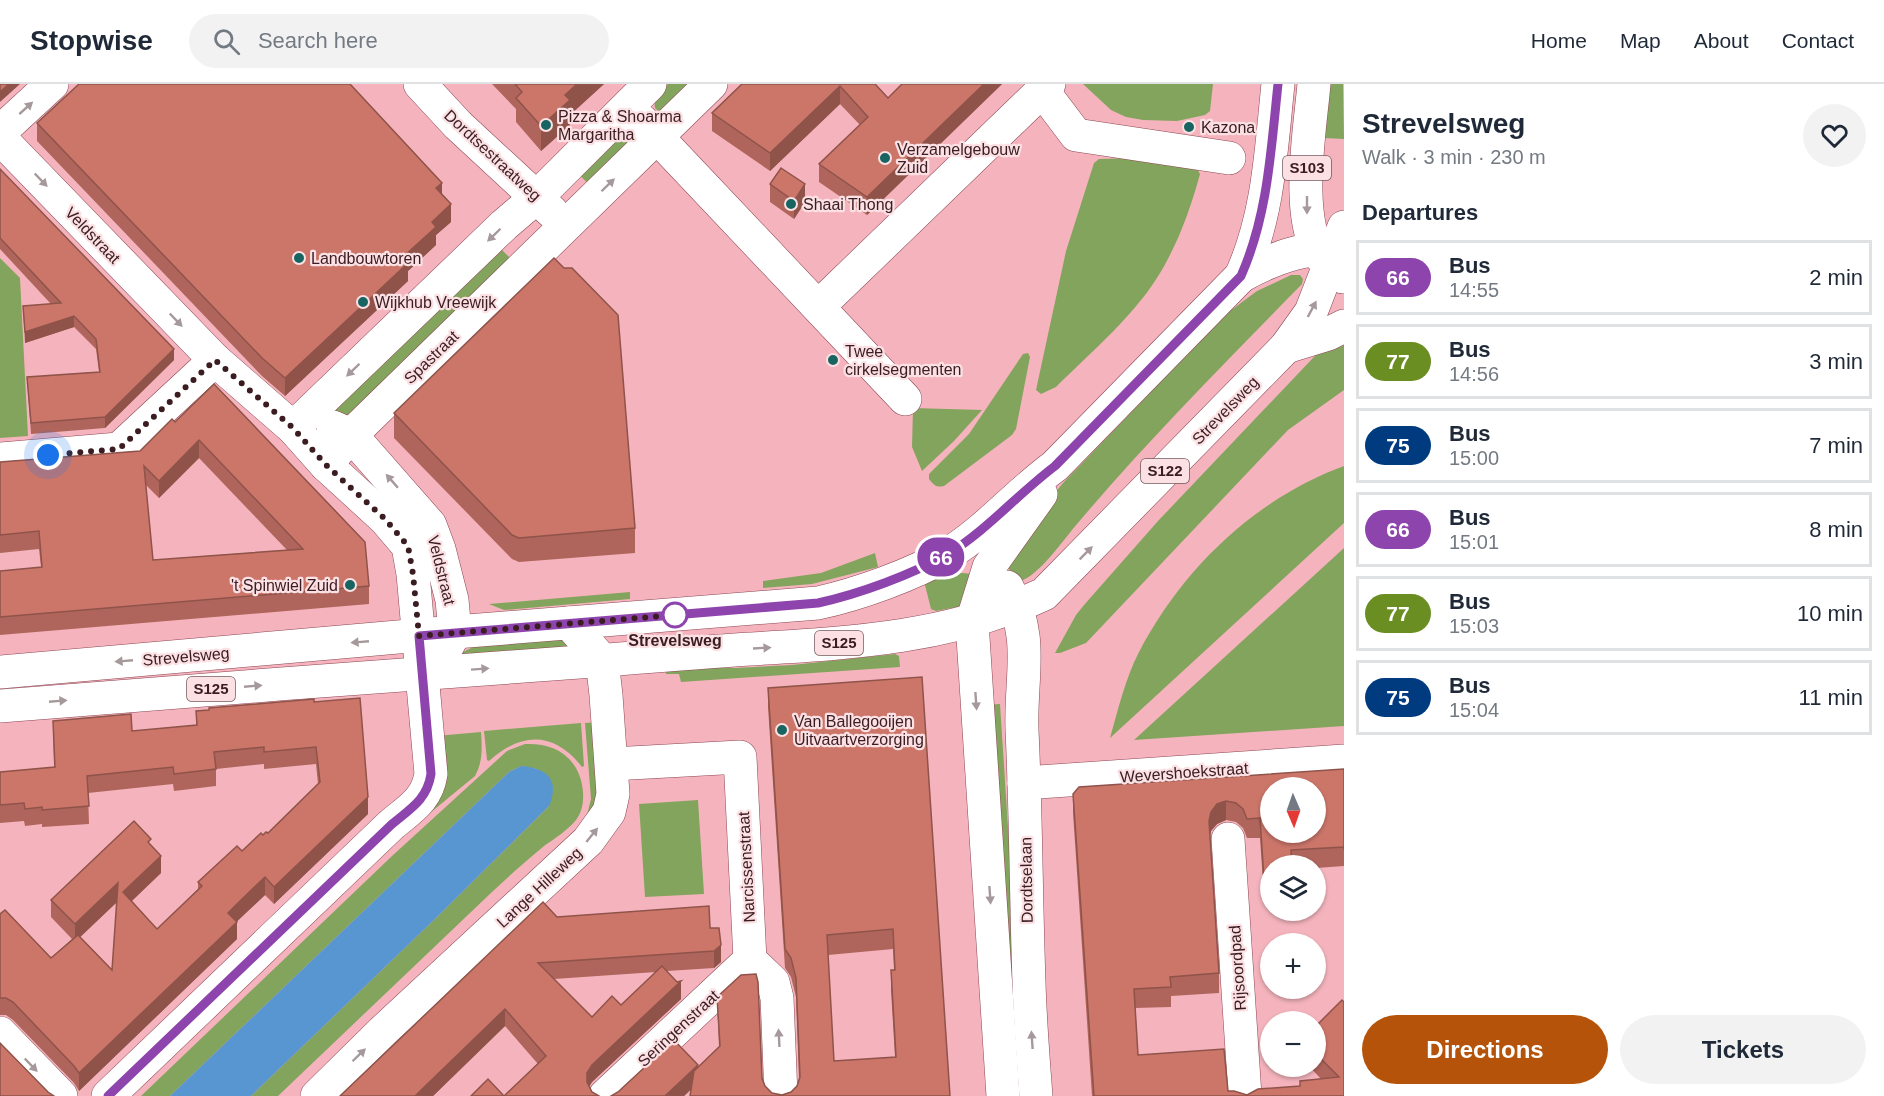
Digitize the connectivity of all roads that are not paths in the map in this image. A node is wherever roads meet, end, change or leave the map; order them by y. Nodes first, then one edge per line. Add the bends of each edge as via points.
1 (52, 84) edge
2 (420, 84) edge
3 (651, 84) edge
4 (711, 84) edge
5 (1278, 84) edge
6 (1314, 84) edge
7 (1046, 87) edge
8 (627, 106) junction
9 (0, 132) edge
10 (657, 136) junction
11 (0, 138) edge
12 (1229, 158) dead end
13 (538, 196) junction
14 (566, 226) junction
15 (1334, 254) edge
16 (1241, 276) junction
17 (819, 306) junction
18 (1344, 326) edge
19 (1286, 347) junction
20 (215, 360) junction
21 (905, 399) dead end
22 (293, 428) junction
23 (351, 435) junction
24 (0, 459) edge
25 (326, 465) junction
26 (1055, 466) junction
27 (948, 554) junction
28 (989, 567) junction
29 (1031, 600) junction
30 (972, 622) junction
31 (569, 623) junction
32 (455, 632) junction
33 (927, 633) junction
34 (419, 636) junction
35 (602, 660) junction
36 (974, 669) junction
37 (0, 672) edge
38 (422, 673) junction
39 (0, 706) edge
40 (1344, 761) edge
41 (612, 764) junction
42 (1024, 783) junction
43 (1228, 839) dead end
44 (750, 960) junction
45 (0, 1034) edge
46 (61, 1096) edge
47 (108, 1096) edge
48 (317, 1096) edge
49 (605, 1096) edge
50 (781, 1096) edge
51 (1003, 1096) edge
52 (1036, 1096) edge
53 (1245, 1096) edge

9 -> 1 street
2 - 13 street, Dordtsestraatweg via 458,125
3 - 8 street
4 - 10 street, Spastraat
5 - 16 street, Strevelsweg via 1266,193 1252,251
6 -> 15 street, S103 via 1307,216 1311,236
7 - 12 street via 1076,135
7 - 17 street
8 - 10 street
8 - 13 street
14 -> 10 street, Spastraat
10 - 17 street
11 -> 20 street, Veldstraat
13 - 14 street, Dordtsestraatweg
13 -> 22 street
14 - 23 street, Spastraat
15 - 16 street via 1273,260
19 -> 15 street, Strevelsweg / S122 via 1311,312
16 - 26 street, Strevelsweg
17 - 21 street
18 - 19 street, Strevelsweg
29 -> 19 street, Strevelsweg / S122
20 - 22 street, Veldstraat
20 - 24 street via 119,449
22 - 23 street, Veldstraat via 315,418
22 - 25 street, Veldstraat
23 - 25 street, Spastraat
32 -> 23 street, Veldstraat via 446,572 430,525
25 - 34 street, Veldstraat via 385,519 408,546
26 - 27 street, Strevelsweg / S125
26 - 28 street via 1046,487
27 - 28 street
27 - 31 street, Strevelsweg / S125 via 871,588 818,603
28 - 29 street via 1006,586
28 - 30 street
29 - 30 street, Strevelsweg / S125
29 - 42 street, Dordtselaan / S122 via 1032,630 1024,665 1022,714
30 - 33 street, Strevelsweg / S125
30 - 36 street
31 - 32 street, Strevelsweg / S125
31 - 35 street
32 - 34 street, Strevelsweg / S125
32 - 38 street via 441,658
35 -> 33 street, Strevelsweg / S125 via 826,645
33 - 36 street via 960,648
34 -> 37 street, Strevelsweg / S125
34 - 38 street, Veldstraat
38 -> 35 street, Strevelsweg / S125
35 - 41 street, Lange Hilleweg
36 -> 51 street
39 -> 38 street, Strevelsweg / S125
38 - 47 street via 431,774 422,799
40 - 42 street, Wevershoekstraat via 1225,783
41 - 44 street, Narcissenstraat via 740,757
48 -> 41 street, Lange Hilleweg via 588,841 609,812
52 -> 42 street, Dordtselaan / S122
43 - 53 street, Rijsoordpad
44 - 49 street, Seringenstraat
50 -> 44 street via 777,998 773,982
45 -> 46 street

